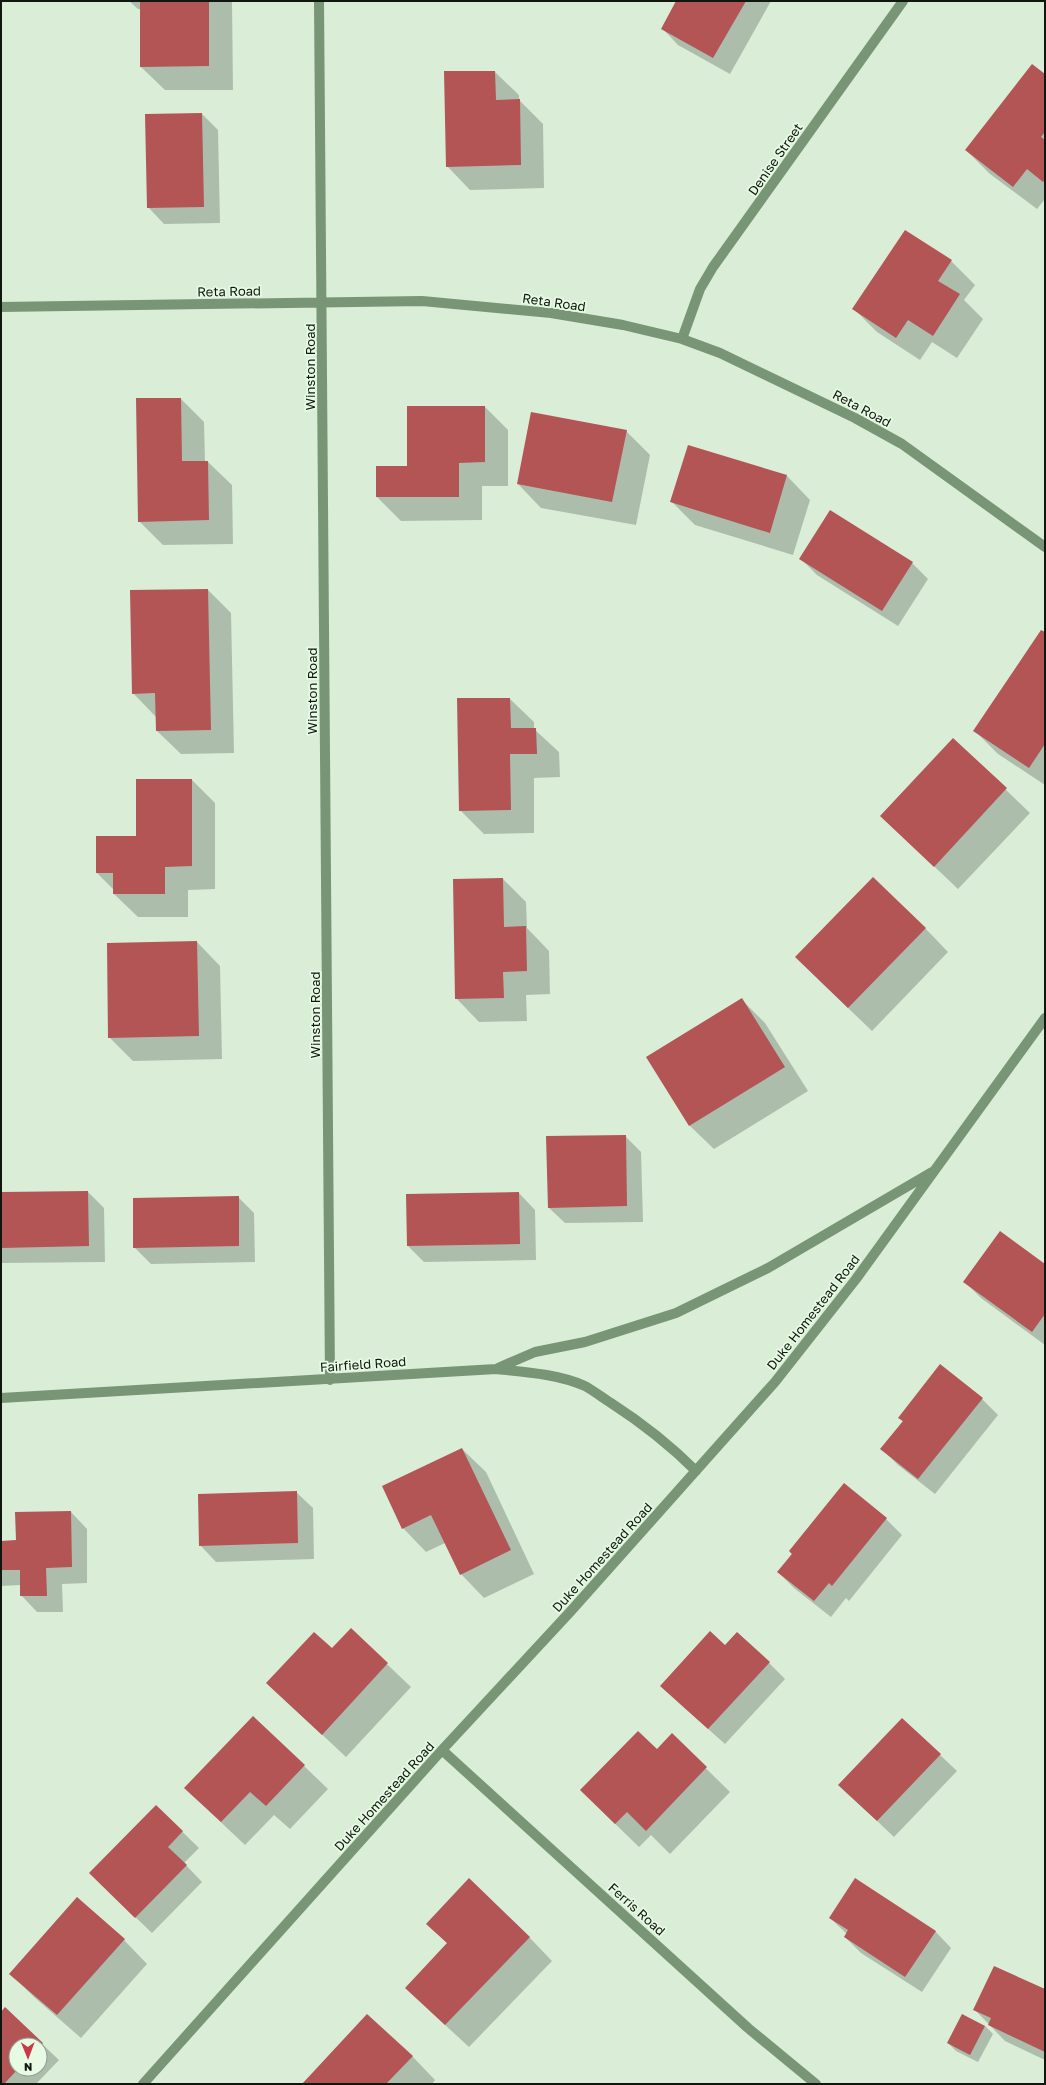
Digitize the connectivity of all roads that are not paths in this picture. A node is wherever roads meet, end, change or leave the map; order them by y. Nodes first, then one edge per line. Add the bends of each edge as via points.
1 (319, 1) edge
2 (903, 1) edge
3 (322, 302) junction
4 (1, 307) edge
5 (682, 339) junction
6 (1045, 547) edge
7 (1045, 1018) edge
8 (936, 1170) junction
9 (496, 1369) junction
10 (330, 1380) junction
11 (1, 1398) edge
12 (696, 1471) junction
13 (442, 1750) junction
14 (143, 2084) edge
15 (816, 2084) edge

1 - 3 street, Winston Road
2 - 5 street, Denise Street via 713,268 700,289
3 - 4 street, Reta Road
3 - 5 street, Reta Road via 422,301 551,313 623,325
3 - 10 street, Winston Road
5 - 6 street, Reta Road via 742,364 855,418 902,444
7 - 8 street, Duke Homestead Road
8 - 9 street via 768,1268 676,1313 585,1342 535,1352
8 - 12 street, Duke Homestead Road via 856,1278 774,1382
9 - 10 street, Fairfield Road
9 - 12 street, Fairfield Road via 554,1377 585,1386 673,1448
10 - 11 street, Fairfield Road
12 - 13 street, Duke Homestead Road via 576,1606
13 - 14 street, Duke Homestead Road
13 - 15 street, Ferris Road via 748,2028

